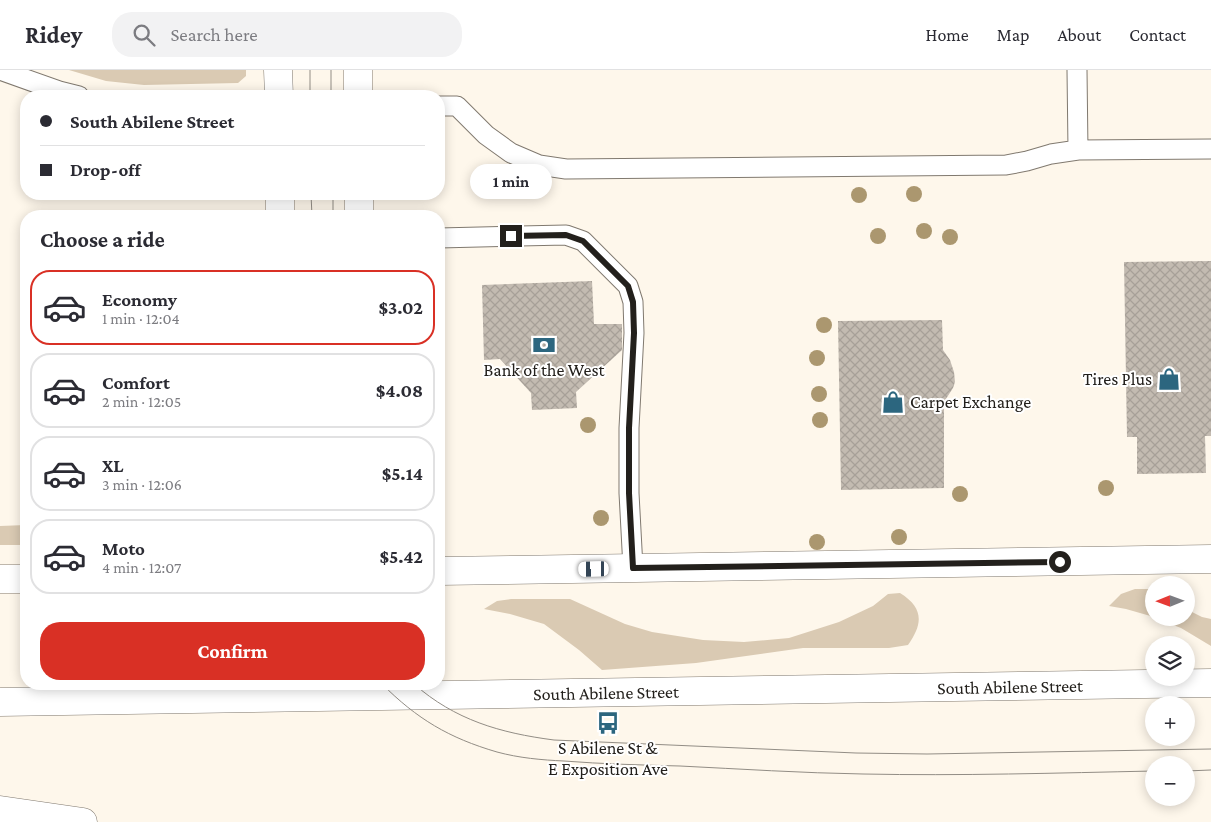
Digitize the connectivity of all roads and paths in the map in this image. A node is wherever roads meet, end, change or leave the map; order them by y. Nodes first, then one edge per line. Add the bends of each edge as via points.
1 (0, 70) edge
2 (278, 70) edge
3 (358, 70) edge
4 (1077, 70) edge
5 (56, 90) edge
6 (278, 90) edge
7 (358, 90) edge
8 (445, 106) edge
9 (1211, 149) edge
10 (1078, 150) junction
11 (445, 238) edge
12 (1211, 559) edge
13 (633, 568) junction
14 (445, 571) edge
15 (0, 579) edge
16 (20, 579) edge
17 (1211, 683) edge
18 (445, 689) edge
19 (40, 690) edge
20 (356, 690) edge
21 (0, 698) edge
22 (0, 702) edge
23 (0, 810) edge
24 (83, 822) edge

1 - 5 lane
2 - 6 main road
3 - 7 main road
4 - 10 lane
8 - 10 lane via 457,106 486,135 512,153 539,165 566,170 1006,165
9 - 10 lane
11 - 13 lane via 566,235 583,241 628,286 633,302 634,333 629,428
12 - 13 main road
13 - 14 main road
15 - 16 main road
17 - 18 main road, South Abilene Street
19 - 21 main road
20 - 22 main road, South Abilene Street
23 - 24 main road

